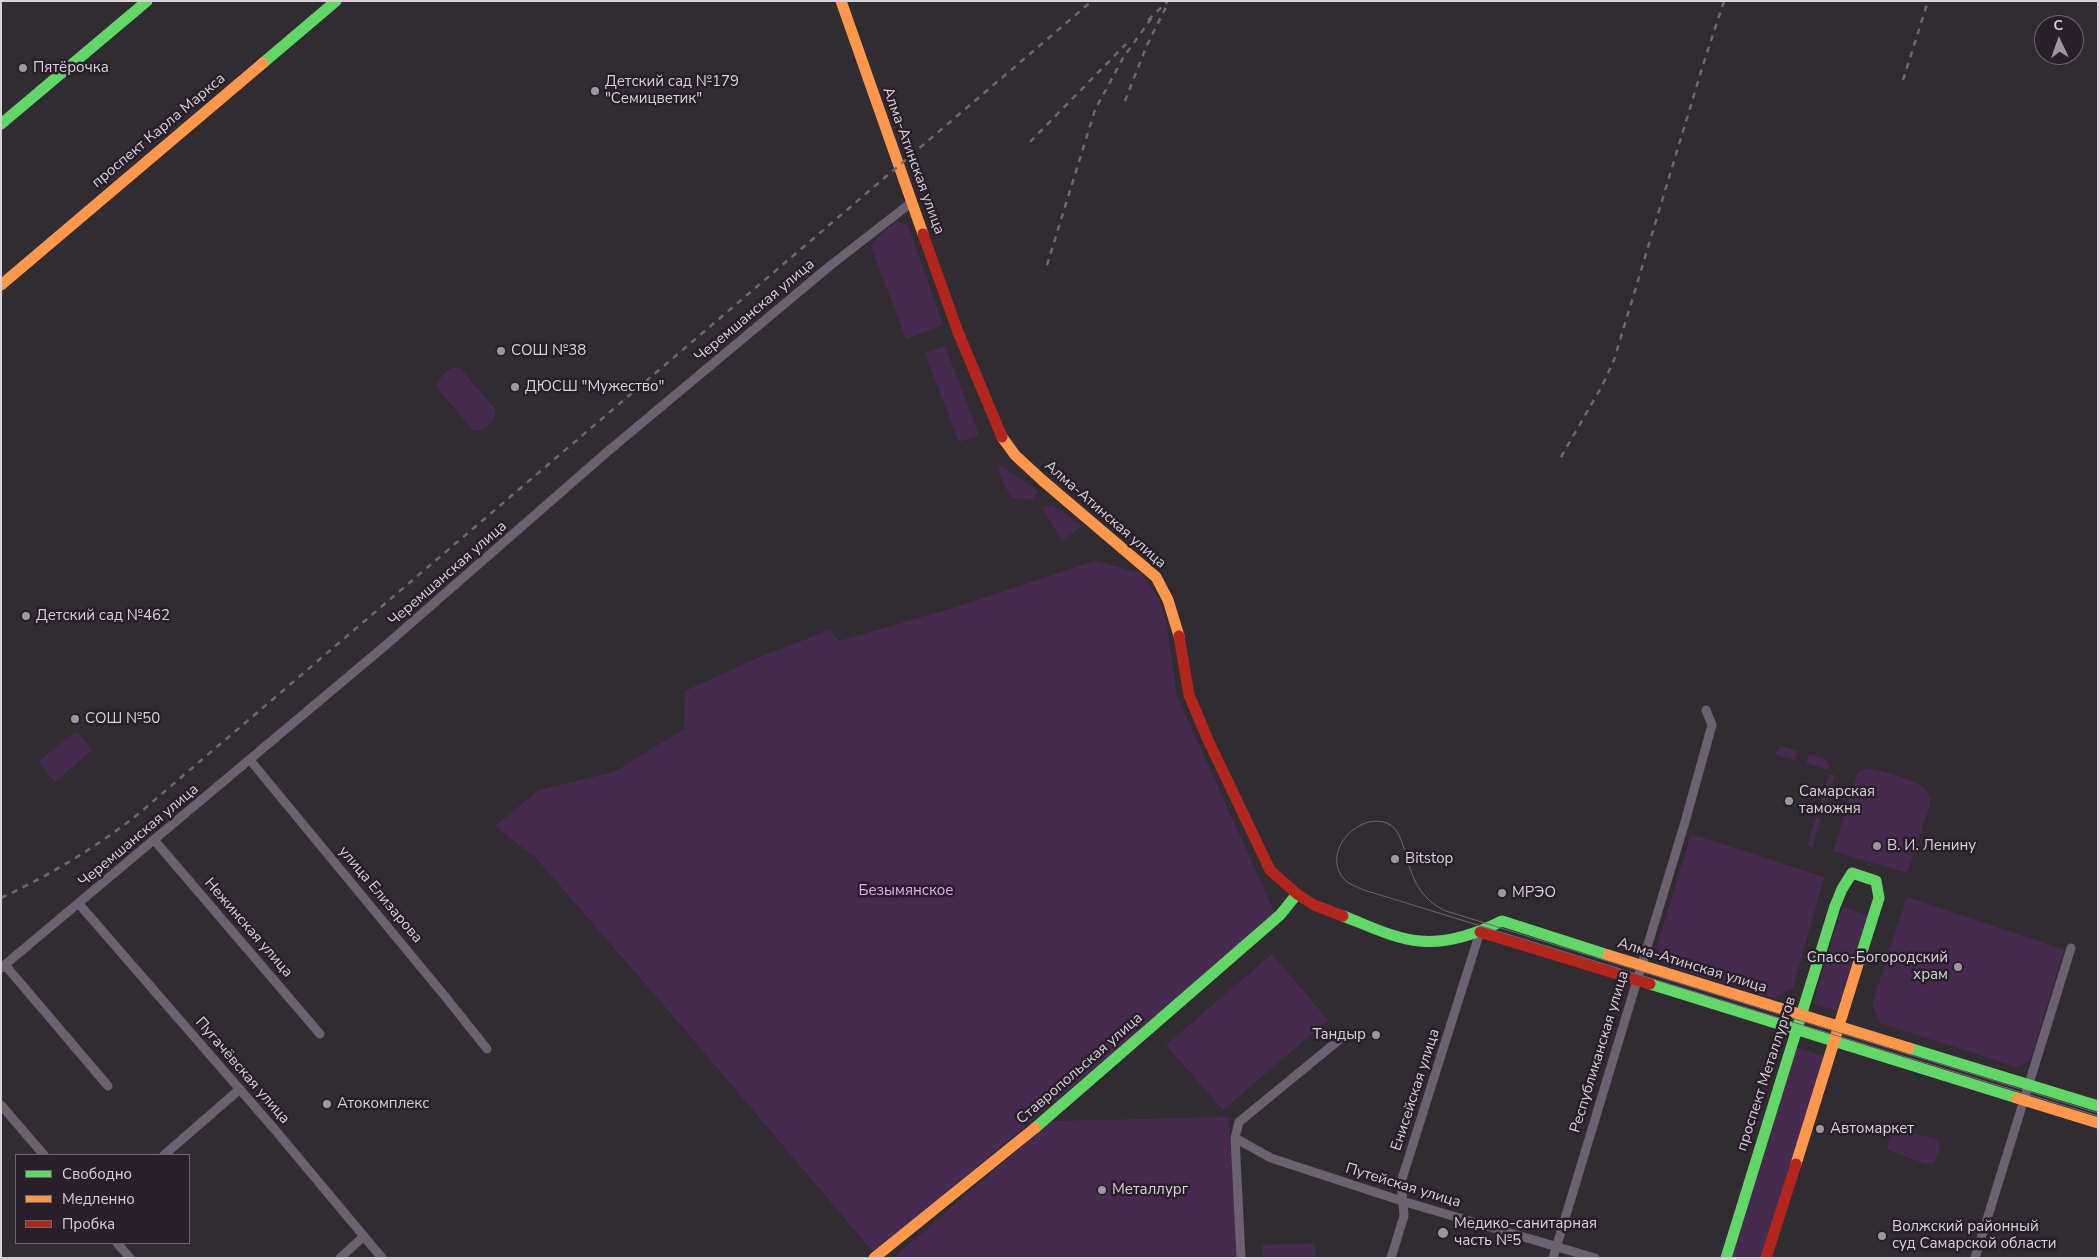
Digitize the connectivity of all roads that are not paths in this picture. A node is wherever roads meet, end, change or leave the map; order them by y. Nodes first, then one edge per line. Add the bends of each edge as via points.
1 (146, 1) edge
2 (336, 1) edge
3 (841, 1) edge
4 (1, 124) edge
5 (912, 202) junction
6 (1, 285) edge
7 (1706, 710) dead end
8 (250, 760) junction
9 (155, 841) junction
10 (1297, 894) junction
11 (79, 904) junction
12 (1480, 932) junction
13 (2071, 948) dead end
14 (1641, 966) junction
15 (3, 967) edge
16 (1636, 981) junction
17 (1802, 1015) junction
18 (1839, 1026) junction
19 (1795, 1030) junction
20 (320, 1034) dead end
21 (1345, 1035) dead end
22 (1835, 1041) junction
23 (486, 1049) dead end
24 (2029, 1085) junction
25 (108, 1086) dead end
26 (240, 1089) junction
27 (2023, 1100) junction
28 (2098, 1106) edge
29 (2, 1108) edge
30 (2098, 1122) edge
31 (1235, 1138) junction
32 (43, 1154) edge
33 (165, 1154) edge
34 (1402, 1201) junction
35 (364, 1236) junction
36 (118, 1244) edge
37 (1556, 1246) junction
38 (130, 1258) edge
39 (340, 1258) edge
40 (382, 1258) edge
41 (874, 1258) edge
42 (1241, 1258) edge
43 (1391, 1258) edge
44 (1553, 1258) edge
45 (1595, 1258) edge
46 (1726, 1258) edge
47 (1766, 1258) edge
48 (1975, 1258) edge

1 - 4 street
2 - 6 street, проспект Карла Маркса
3 - 5 street, Алма-Атинская улица
5 - 8 street, Черемшанская улица via 831,265 623,440
5 - 10 street, Алма-Атинская улица via 958,332 1002,437 1015,455 1042,480 1156,577 1177,626 1189,695 1208,740 1270,870
7 - 14 street, Республиканская улица via 1712,725
8 - 9 street, Черемшанская улица
8 - 23 street, улица Елизарова
9 - 11 street, Черемшанская улица
9 - 20 street, Нежинская улица
10 - 12 street, Алма-Атинская улица via 1314,905 1385,932 1420,941
10 - 41 street, Ставропольская улица via 1280,915 1012,1147
11 - 15 street, Черемшанская улица
11 - 26 street, Пугачёвская улица
12 - 14 street, Алма-Атинская улица via 1502,920
12 - 16 street, Алма-Атинская улица
12 - 34 street, Енисейская улица via 1401,1182
13 - 24 street
14 - 16 street, Республиканская улица
14 - 17 street, Алма-Атинская улица
15 - 25 street
16 - 19 street, Алма-Атинская улица
16 - 37 street, Республиканская улица
17 - 18 street, Алма-Атинская улица
17 - 18 street, проспект Металлургов via 1835,906 1852,873 1876,881 1879,898
17 - 19 street, проспект Металлургов
18 - 22 street, проспект Металлургов
18 - 24 street, Алма-Атинская улица
19 - 22 street, Алма-Атинская улица
19 - 46 street, проспект Металлургов
21 - 31 street via 1239,1122
22 - 27 street, Алма-Атинская улица
22 - 47 street, проспект Металлургов
24 - 27 street
24 - 28 street, Алма-Атинская улица
26 - 33 street
26 - 35 street, Пугачёвская улица
27 - 30 street, Алма-Атинская улица
27 - 48 street
29 - 32 street
31 - 34 street, Путейская улица via 1271,1158
31 - 42 street
34 - 37 street, Путейская улица
34 - 43 street, Енисейская улица via 1404,1216
35 - 39 street
35 - 40 street, Пугачёвская улица
36 - 38 street
37 - 44 street, Республиканская улица
37 - 45 street, Путейская улица

